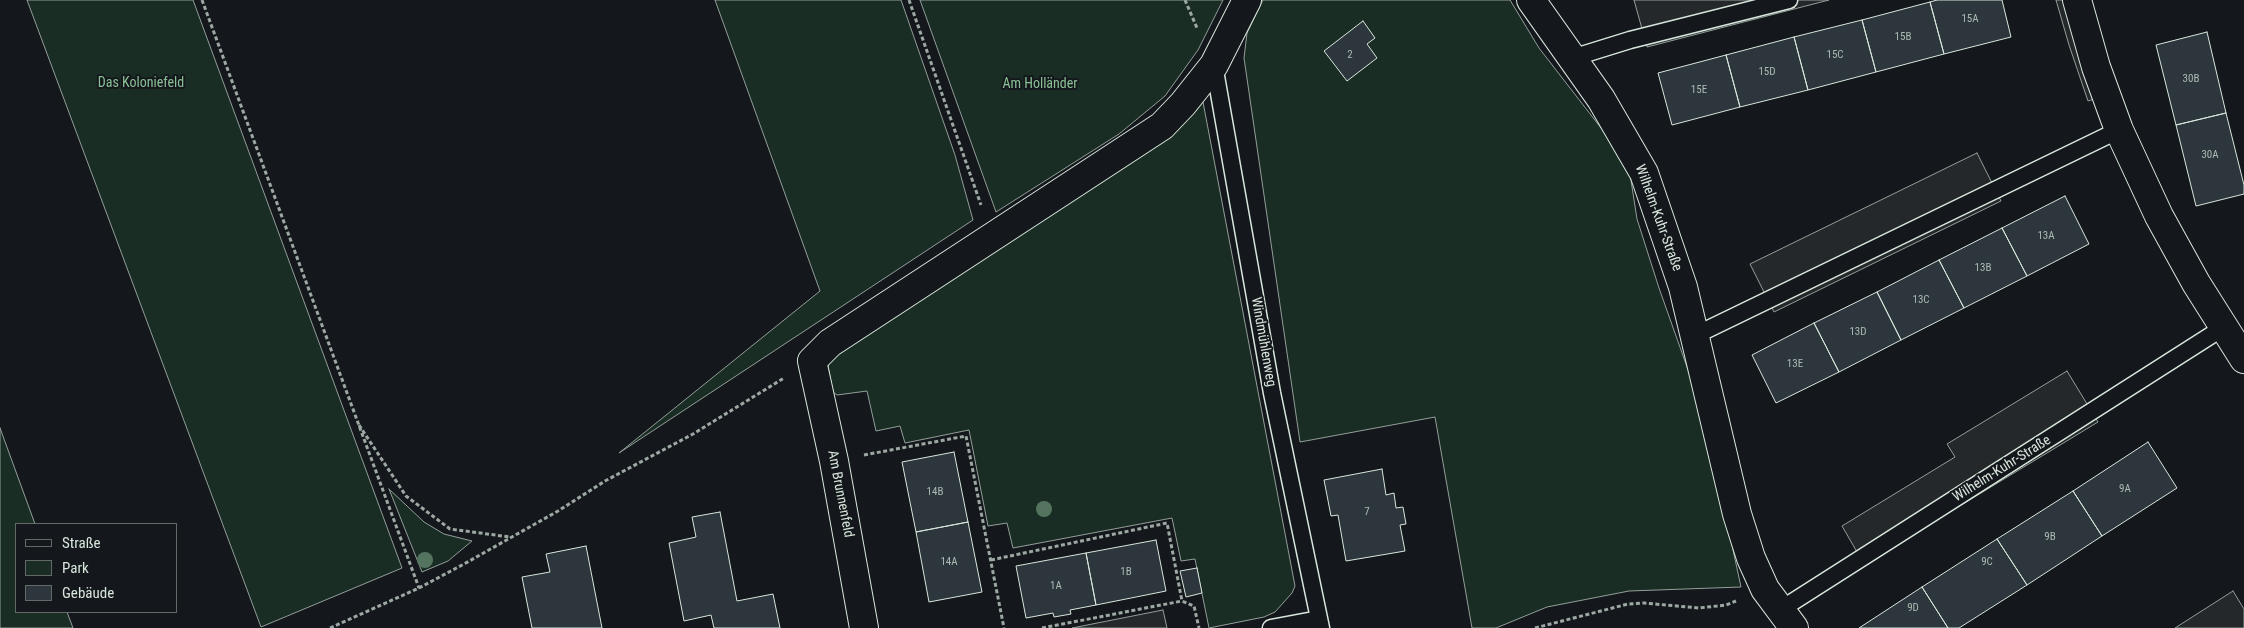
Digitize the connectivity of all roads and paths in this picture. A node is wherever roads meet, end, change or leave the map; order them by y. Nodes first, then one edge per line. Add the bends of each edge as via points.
1 (202, 0) edge
2 (909, 0) edge
3 (1247, 0) edge
4 (1531, 0) edge
5 (1789, 0) edge
6 (2077, 0) edge
7 (1572, 58) junction
8 (1214, 65) junction
9 (2119, 130) junction
10 (992, 236) junction
11 (2224, 328) junction
12 (1696, 335) junction
13 (2244, 359) edge
14 (812, 361) junction
15 (356, 419) junction
16 (834, 461) junction
17 (511, 537) junction
18 (991, 560) junction
19 (419, 588) junction
20 (1182, 601) junction
21 (1780, 609) edge
22 (1320, 623) edge
23 (330, 628) edge
24 (864, 628) edge
25 (1004, 628) edge
26 (1042, 628) edge
27 (1199, 628) edge
28 (1271, 628) edge
29 (1536, 628) edge

1 - 15 path
2 - 10 path
3 - 8 street
4 - 7 street, Wilhelm-Kuhr-Straße
5 - 7 lane
6 - 9 street
7 - 12 street, Wilhelm-Kuhr-Straße via 1644,172
8 - 10 street via 1162,126
8 - 22 lane, Windmühlenweg via 1272,393
9 - 11 street via 2159,216
9 - 12 lane
10 - 14 street via 830,343
11 - 13 street
11 - 21 lane, Wilhelm-Kuhr-Straße
12 - 21 street, Wilhelm-Kuhr-Straße via 1737,514 1751,558
14 - 16 street, Am Brunnenfeld
14 - 17 path via 693,434
15 - 17 path via 406,496 450,529
15 - 19 path
16 - 18 path via 966,436
16 - 24 street, Am Brunnenfeld
17 - 19 path
18 - 20 path via 1167,523
18 - 25 path
19 - 23 path
20 - 26 path
20 - 27 path via 1194,606
21 - 29 path via 1628,604
22 - 28 lane, Windmühlenweg

